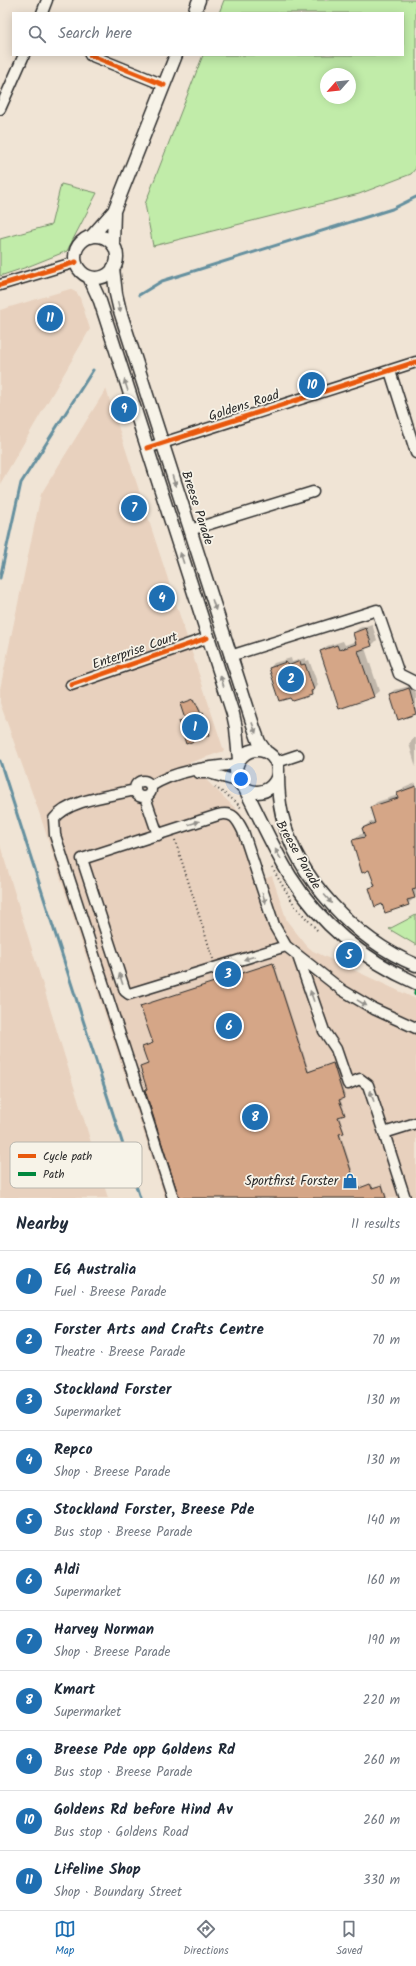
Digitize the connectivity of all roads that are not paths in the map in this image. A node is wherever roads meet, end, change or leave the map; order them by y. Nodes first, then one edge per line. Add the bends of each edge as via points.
1 (47, 0) edge
2 (199, 0) edge
3 (42, 12) edge
4 (194, 12) edge
5 (24, 56) edge
6 (92, 56) edge
7 (176, 56) edge
8 (164, 85) junction
9 (0, 107) edge
10 (114, 211) junction
11 (91, 237) junction
12 (113, 245) junction
13 (76, 262) junction
14 (113, 268) junction
15 (89, 277) junction
16 (0, 285) edge
17 (416, 362) edge
18 (390, 371) junction
19 (162, 444) junction
20 (147, 448) junction
21 (416, 453) edge
22 (313, 492) dead end
23 (190, 530) junction
24 (207, 638) junction
25 (230, 656) junction
26 (71, 685) dead end
27 (416, 685) edge
28 (266, 752) junction
29 (298, 755) dead end
30 (238, 762) junction
31 (277, 762) junction
32 (185, 772) junction
33 (278, 775) junction
34 (242, 784) junction
35 (151, 786) junction
36 (135, 790) junction
37 (145, 797) junction
38 (158, 835) junction
39 (286, 946) junction
40 (297, 954) junction
41 (416, 966) edge
42 (416, 983) edge
43 (416, 1028) edge
44 (416, 1123) edge
45 (384, 1133) junction
46 (173, 1198) edge
47 (405, 1198) edge

1 - 3 street
2 - 4 main road
5 - 9 street
6 - 8 street
7 - 8 main road
8 - 10 main road
10 - 11 main road
10 - 12 main road
11 - 12 main road via 103,237
11 - 13 main road via 80,244 75,256
12 - 14 main road via 116,254
13 - 15 main road via 80,271
13 - 16 street
14 - 15 main road via 102,277
14 -> 19 main road, Breese Parade via 120,311
20 -> 15 main road via 100,301
17 - 18 street, Goldens Road
18 - 19 street, Goldens Road
18 - 21 street
19 - 20 street, Goldens Road
19 -> 23 main road, Breese Parade
24 -> 20 main road
22 - 23 street
23 -> 25 main road, Breese Parade
24 - 26 street, Enterprise Court
30 -> 24 main road via 233,714
25 - 27 street via 377,610 399,674
25 -> 28 main road, Breese Parade via 259,742
28 - 30 main road via 248,752
28 - 31 main road
29 - 31 street
30 - 32 street
30 - 34 main road via 237,776
31 - 33 main road
32 - 34 street via 209,774
32 - 35 street via 161,779
33 - 34 main road via 270,787 257,792
33 -> 41 main road, Breese Parade via 282,815 289,838 320,891 359,931
42 -> 34 main road, Breese Parade via 367,957 327,923 290,876
35 - 36 street via 142,781
35 - 37 street via 151,791
36 - 37 street via 138,795
36 - 46 street via 81,802 60,811 54,819 55,835
37 - 38 street
38 -> 39 street via 227,813 237,818 274,925
39 -> 38 street via 129,994 125,991 82,859
39 - 40 street
40 -> 43 street via 342,990 374,1010
45 -> 40 street via 368,1085 360,1080 348,1084 336,1049 324,1031
44 - 45 street
45 - 47 street

